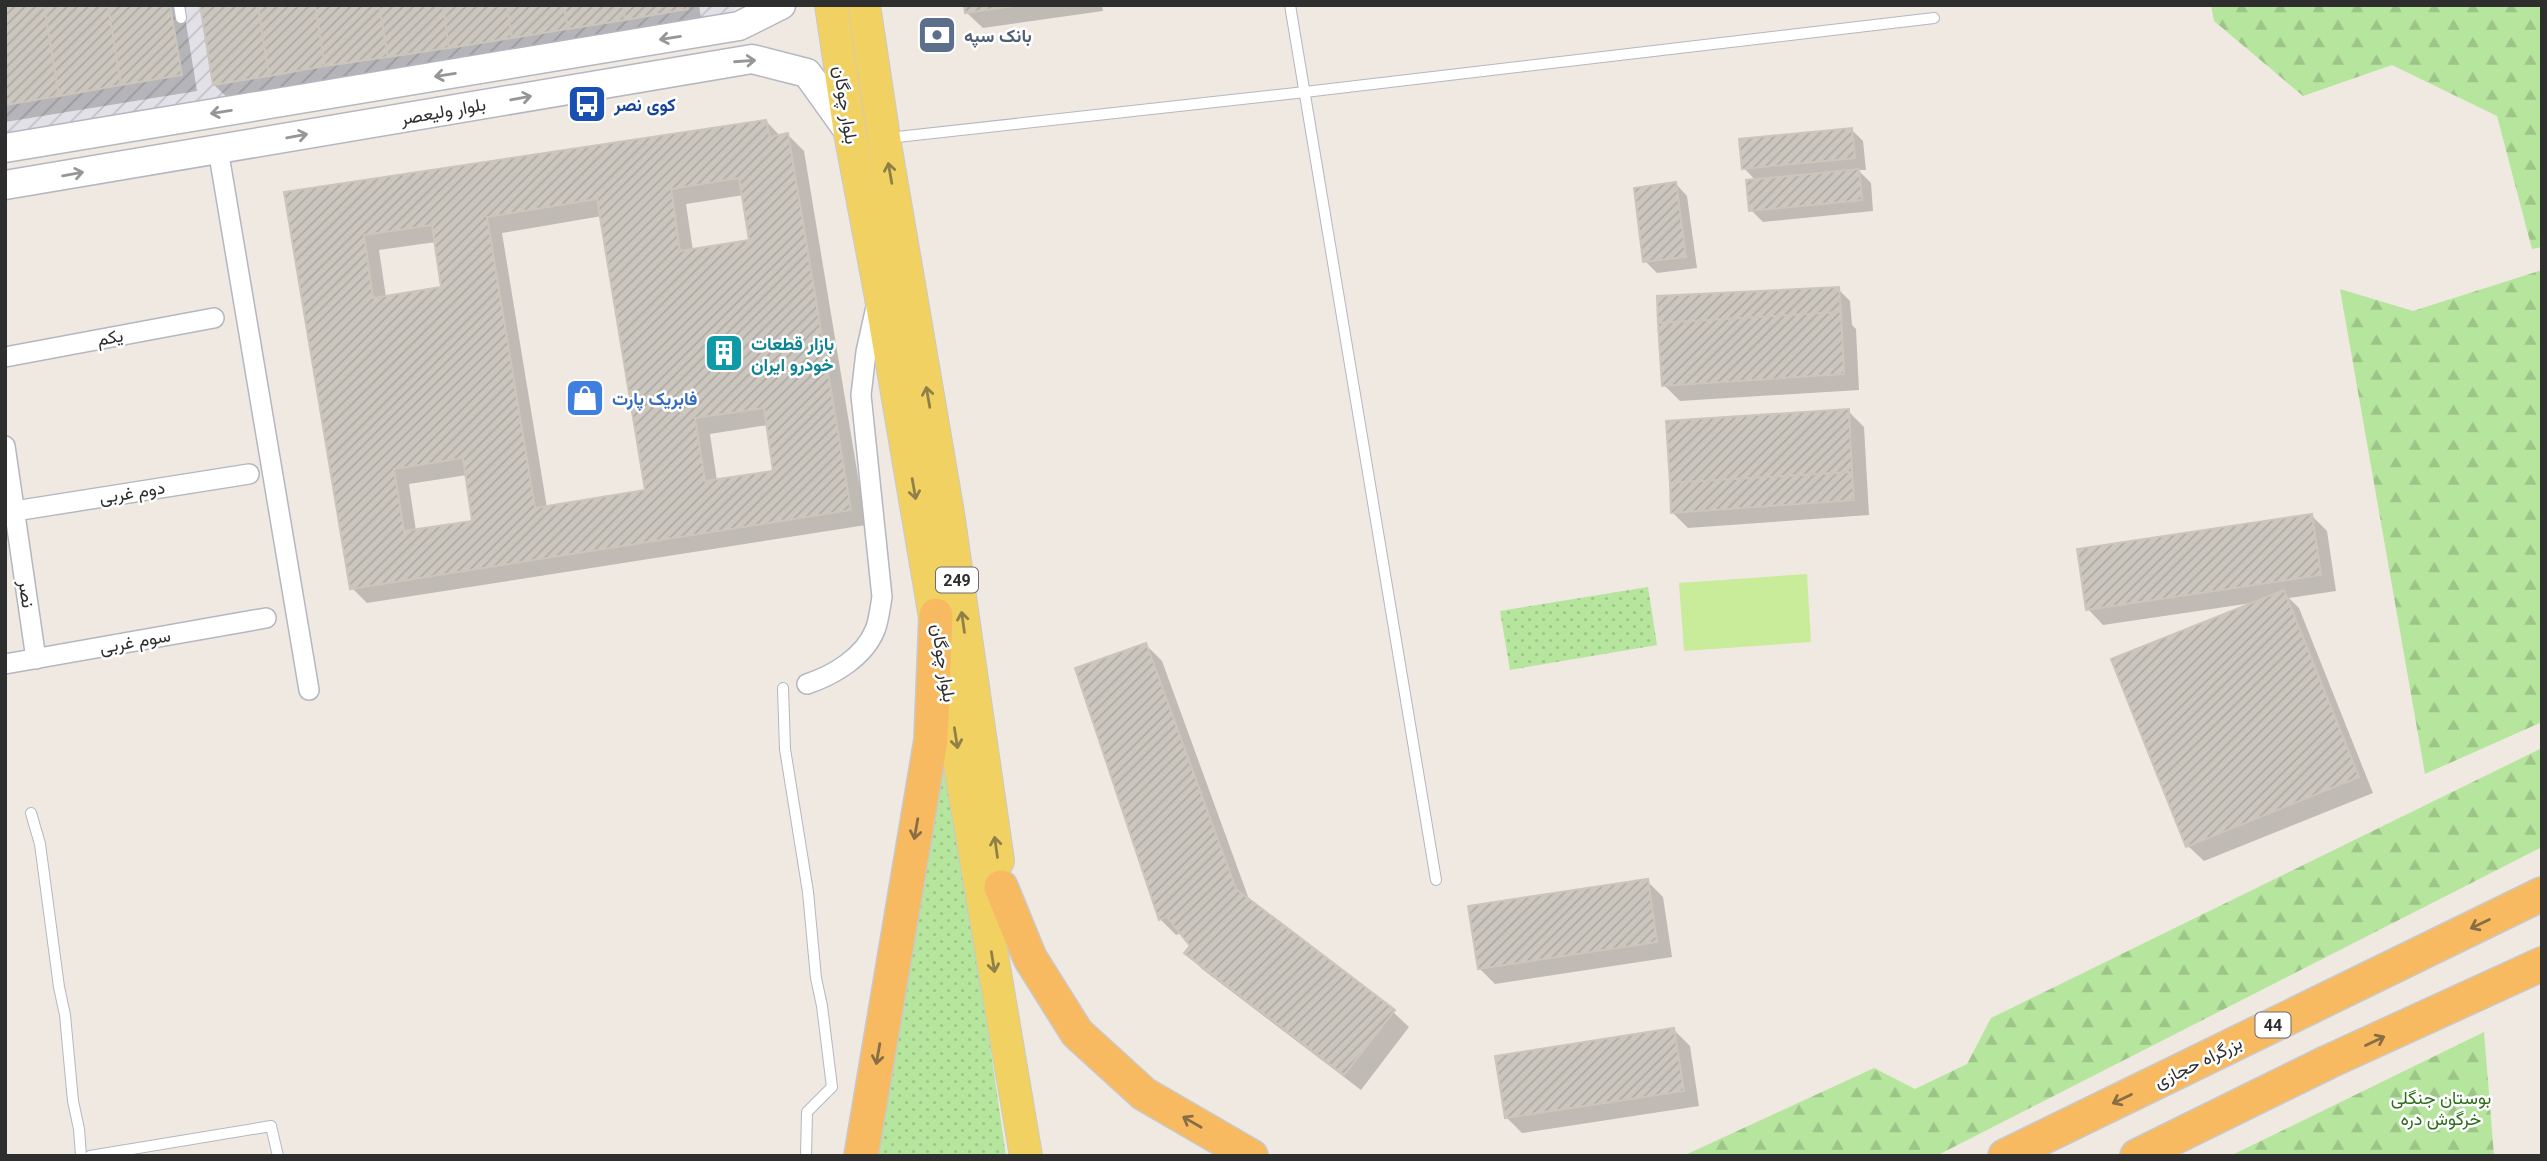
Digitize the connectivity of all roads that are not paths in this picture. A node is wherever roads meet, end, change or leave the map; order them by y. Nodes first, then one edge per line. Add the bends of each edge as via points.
1 (179, 5) edge
2 (781, 5) edge
3 (831, 5) edge
4 (864, 5) edge
5 (1290, 5) edge
6 (181, 18) dead end
7 (1934, 18) dead end
8 (610, 47) junction
9 (622, 81) junction
10 (1305, 92) junction
11 (850, 132) junction
12 (884, 138) junction
13 (5, 148) edge
14 (218, 149) junction
15 (5, 185) edge
16 (880, 292) junction
17 (214, 318) dead end
18 (5, 357) edge
19 (5, 446) edge
20 (249, 474) dead end
21 (15, 510) junction
22 (936, 615) junction
23 (265, 618) dead end
24 (36, 659) junction
25 (5, 664) edge
26 (807, 684) dead end
27 (783, 688) dead end
28 (309, 690) dead end
29 (31, 813) dead end
30 (1436, 880) dead end
31 (1002, 887) junction
32 (2542, 894) edge
33 (2542, 964) edge
34 (2328, 1062) junction
35 (81, 1156) edge
36 (90, 1156) edge
37 (278, 1156) edge
38 (806, 1156) edge
39 (861, 1156) edge
40 (1026, 1156) edge
41 (1048, 1156) edge
42 (1251, 1156) edge
43 (2005, 1156) edge
44 (2137, 1156) edge
45 (2181, 1156) edge

1 - 6 lane
2 -> 8 main road, بلوار ولیعصر via 739,26
3 - 11 main road, بلوار چوگان / 249
4 - 12 main road, بلوار چوگان / 249
5 - 10 lane
7 - 10 lane
8 - 9 main road via 631,64
8 -> 13 main road, بلوار ولیعصر
9 -> 11 main road, بلوار ولیعصر via 752,59 807,73
14 -> 9 main road, بلوار ولیعصر
10 - 12 lane
10 - 30 lane
11 - 16 main road, بلوار چوگان / 249
31 -> 12 main road, بلوار چوگان / 249 via 948,513
15 -> 14 main road, بلوار ولیعصر
14 - 28 street
16 -> 22 main road, بلوار چوگان / 249
16 - 26 street via 861,395 882,597 875,631 858,655 826,678
17 - 18 street, یکم
19 - 21 street, نصر
20 - 21 street, دوم غربی
21 - 24 street, نصر
22 -> 39 highway via 931,740
22 -> 40 main road, بلوار چوگان / 249
23 - 24 street, سوم غربی
24 - 25 street, سوم غربی
27 - 38 lane via 785,749 832,1087 807,1112
29 - 35 lane via 40,844 65,1015
31 - 41 main road, بلوار چوگان / 249
42 -> 31 highway via 1144,1094 1077,1033 1030,958
32 -> 43 highway, بزرگراه حجازی / 44
34 -> 33 highway
34 - 44 highway
34 - 45 highway
36 - 37 lane via 271,1126

